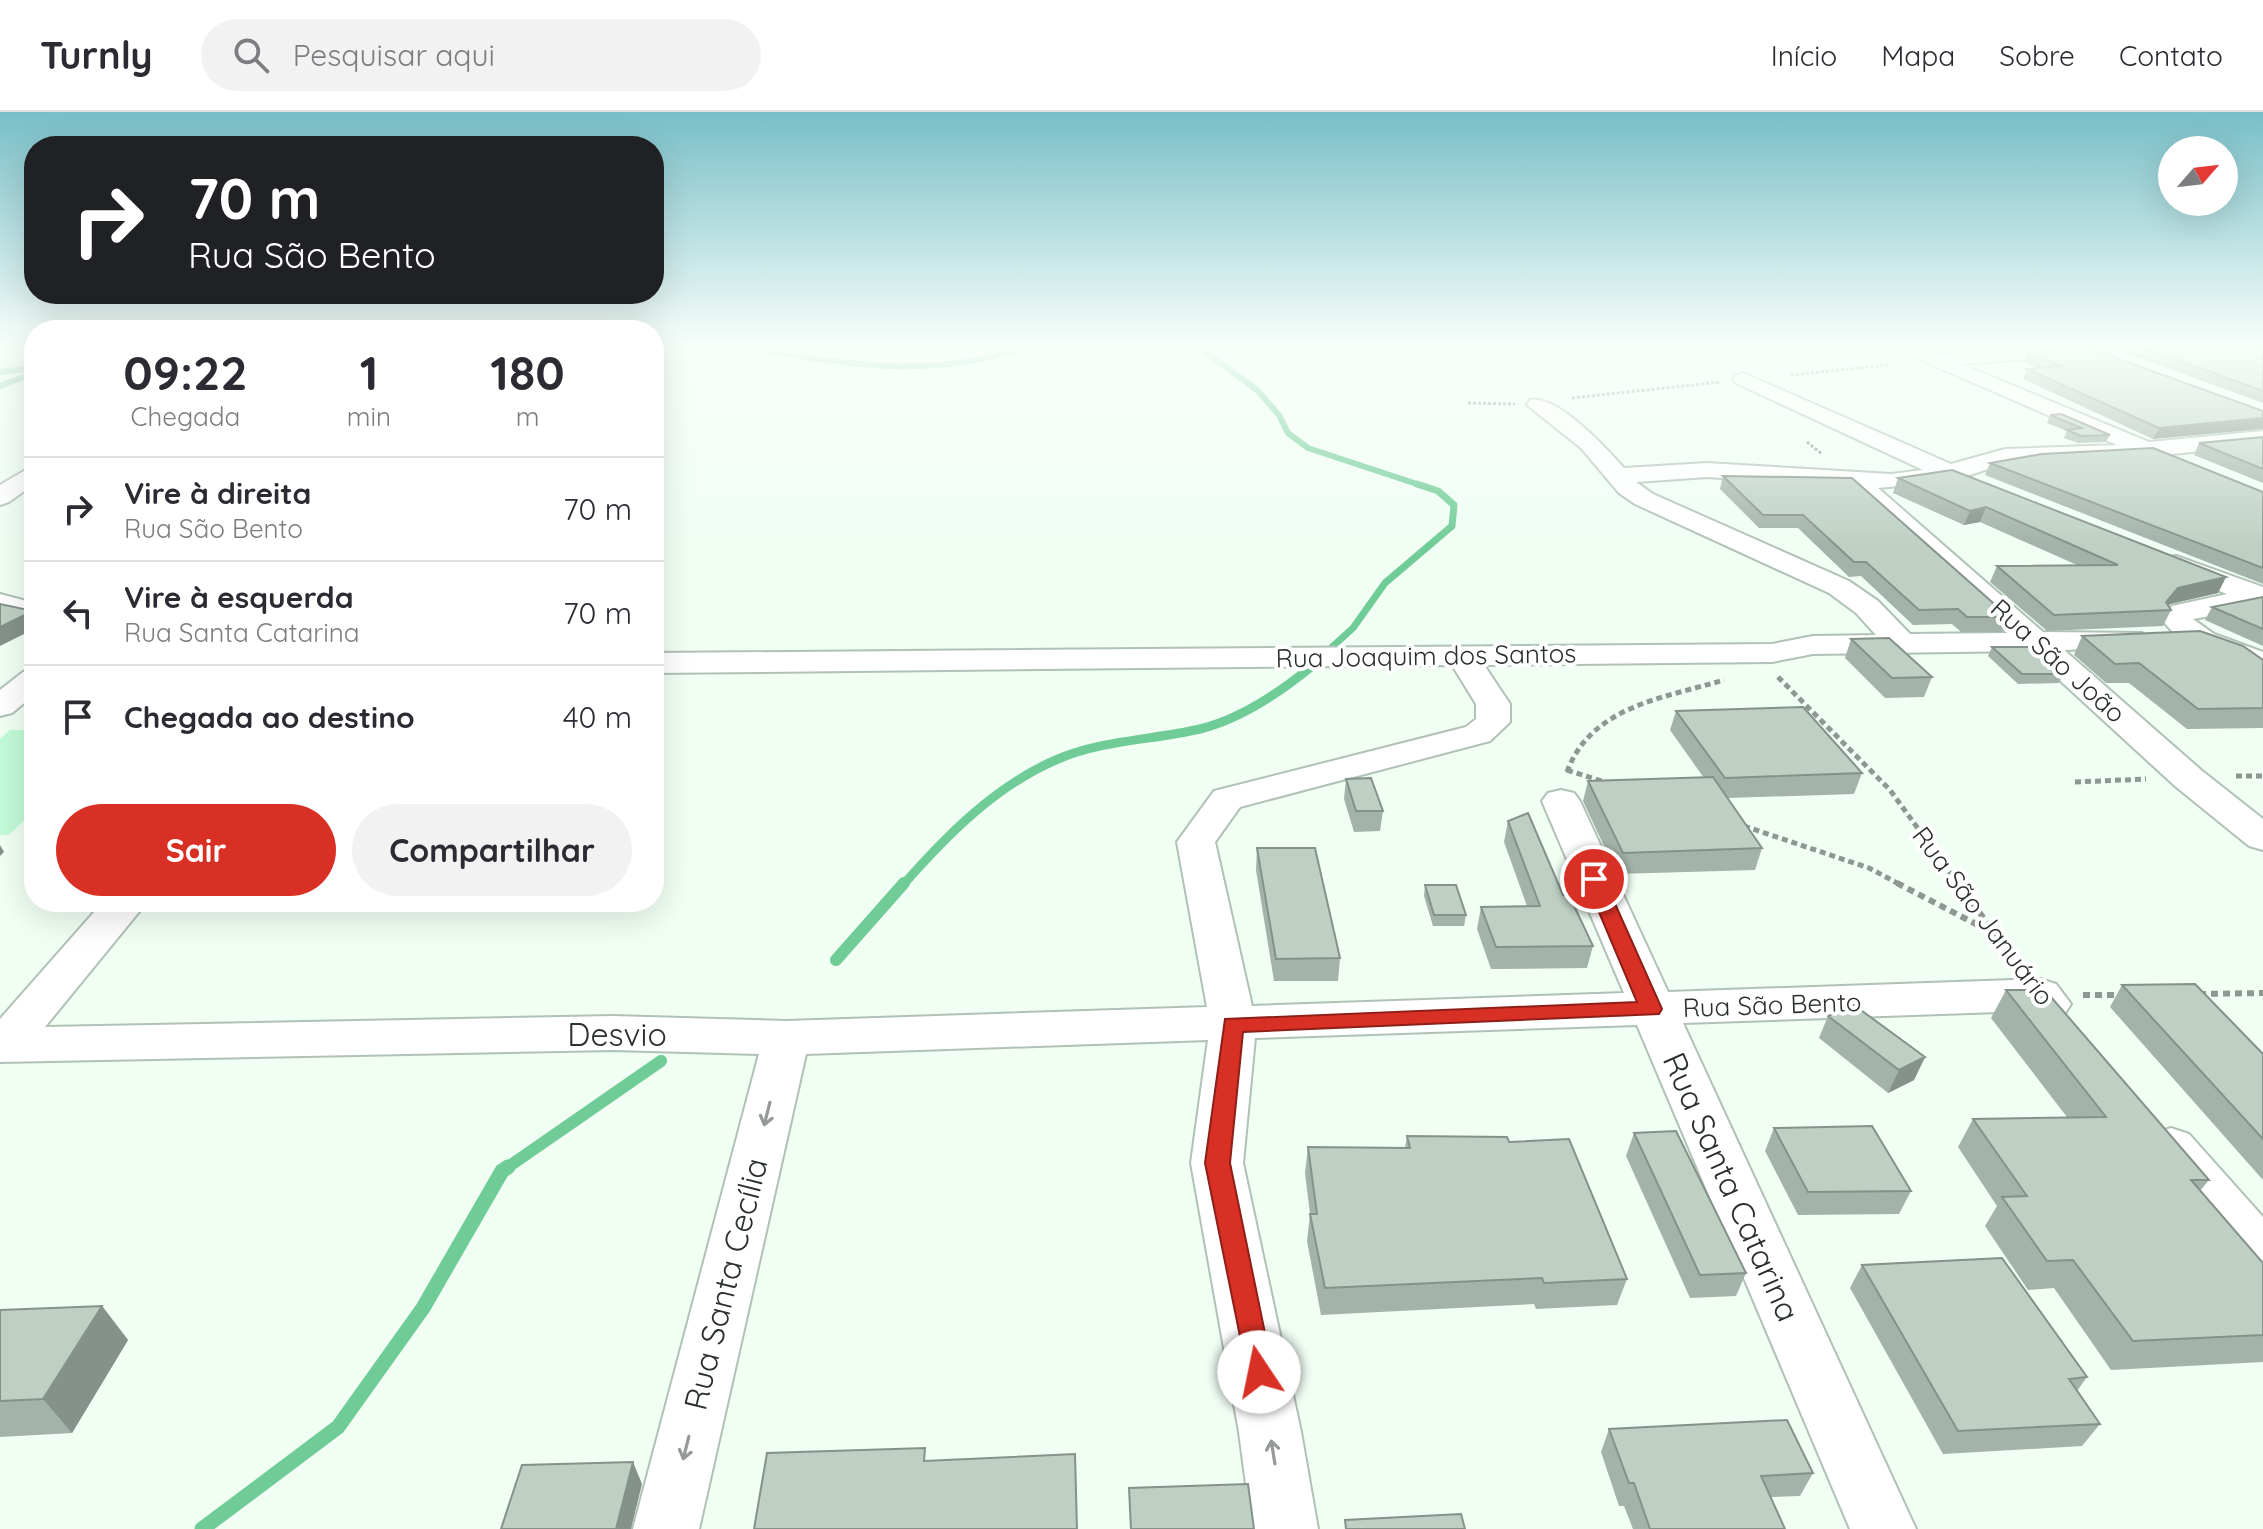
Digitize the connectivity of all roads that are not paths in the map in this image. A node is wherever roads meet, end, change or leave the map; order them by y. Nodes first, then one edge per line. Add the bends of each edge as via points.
1 (1549, 413) edge
2 (1818, 413) edge
3 (2061, 413) edge
4 (2263, 438) edge
5 (2149, 449) junction
6 (2192, 466) edge
7 (1947, 472) junction
8 (1619, 476) junction
9 (24, 479) edge
10 (1856, 481) junction
11 (1992, 490) edge
12 (0, 497) edge
13 (2155, 555) edge
14 (2262, 597) edge
15 (0, 603) edge
16 (24, 609) edge
17 (2198, 637) junction
18 (1901, 643) junction
19 (2041, 644) junction
20 (1462, 656) junction
21 (664, 663) edge
22 (2263, 663) edge
23 (24, 687) edge
24 (0, 706) edge
25 (1564, 785) road end
26 (2263, 838) edge
27 (117, 912) edge
28 (2040, 995) joint
29 (1651, 1009) junction
30 (1233, 1024) junction
31 (786, 1038) junction
32 (2081, 1043) edge
33 (2, 1045) edge
34 (2141, 1114) edge
35 (2263, 1255) edge
36 (666, 1529) edge
37 (1285, 1529) edge
38 (1883, 1529) edge

1 - 8 street via 1589,443
2 - 7 street
3 - 5 street
4 - 5 street
5 - 6 street
5 - 7 street via 2005,456
7 - 10 street via 1922,479
7 - 11 street
8 - 10 street via 1707,470
8 - 18 street via 1628,488 1664,510 1839,587
9 - 12 street
10 - 19 street, Rua São João
13 - 14 street
14 - 17 street via 2183,612 2176,618 2181,627
15 - 16 street
17 - 19 street, Rua Joaquim dos Santos
17 - 22 street
18 - 19 street, Rua Joaquim dos Santos
18 - 20 street, Rua Joaquim dos Santos via 1813,645 1770,660
19 - 26 street, Rua São João via 2188,778
20 - 21 street, Rua Joaquim dos Santos
20 - 30 street via 1493,704 1493,722 1478,734 1227,799 1196,842
23 - 24 street
25 - 29 street, Rua Santa Catarina
27 - 33 street
28 - 29 street, Rua São Bento
28 - 32 street, Rua São Januário
29 - 30 street, Rua São Bento
29 - 38 street, Rua Santa Catarina
30 - 31 street, Desvio
37 -> 30 street via 1217,1163
31 - 33 street, Desvio via 613,1033
31 -> 36 street, Rua Santa Cecília
34 - 35 street

